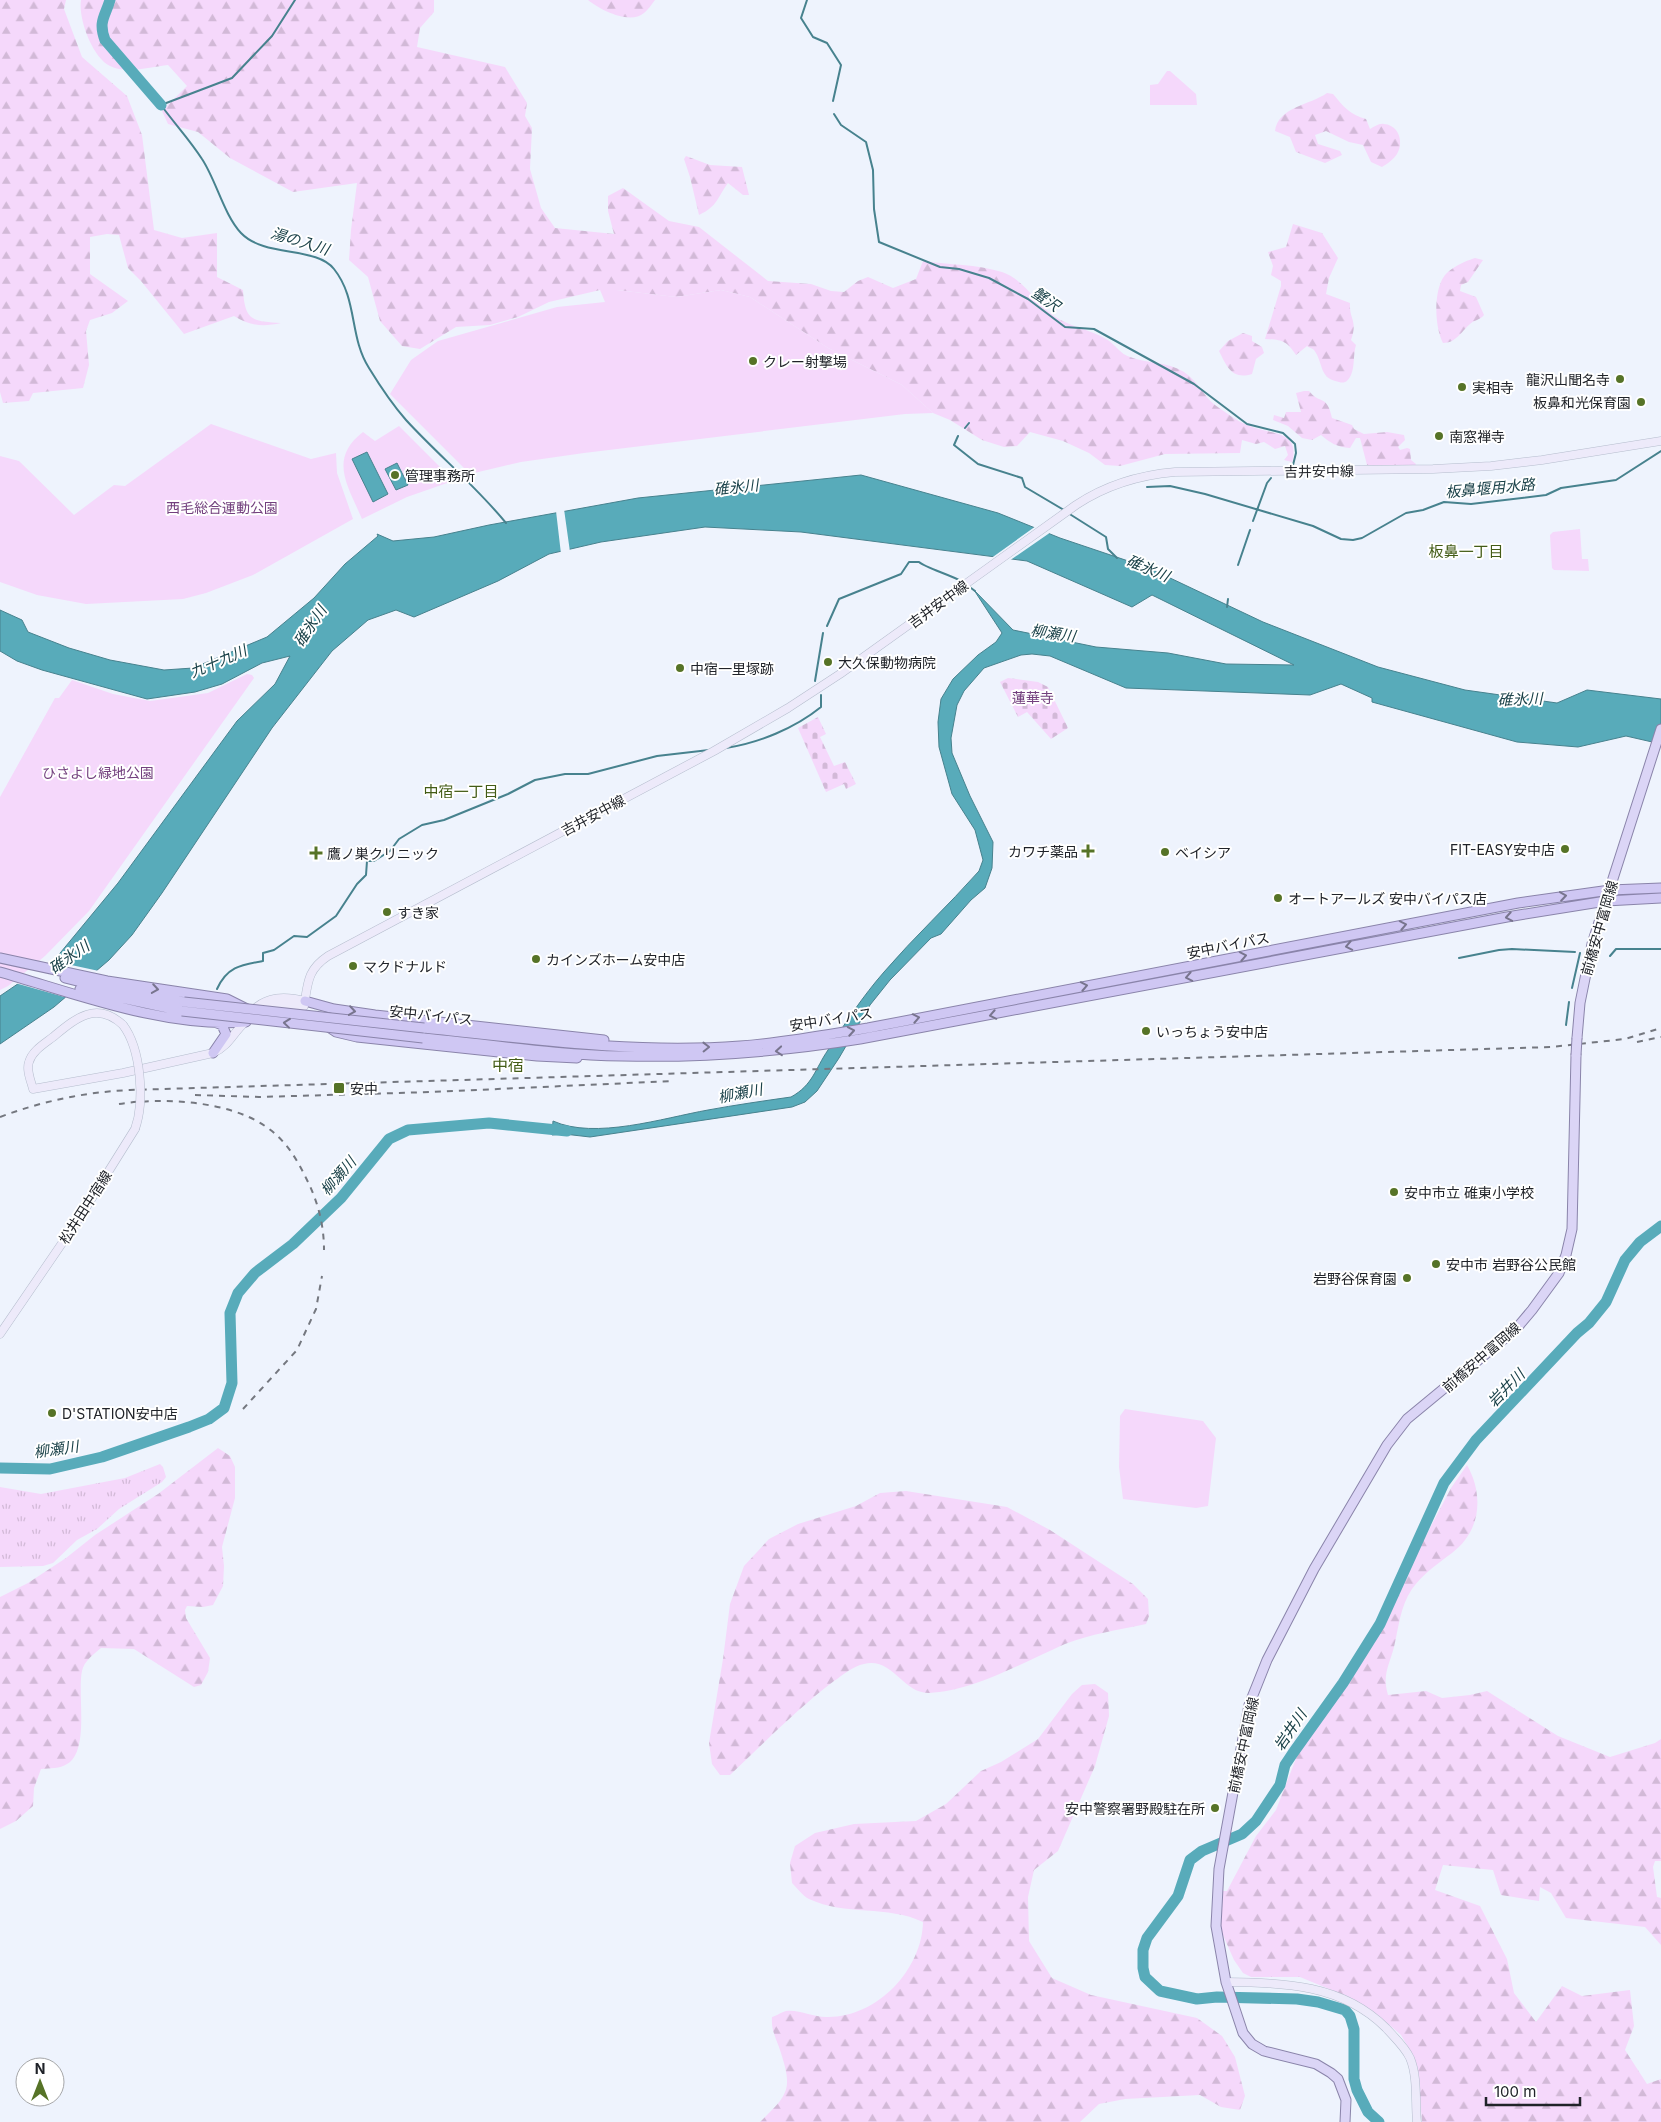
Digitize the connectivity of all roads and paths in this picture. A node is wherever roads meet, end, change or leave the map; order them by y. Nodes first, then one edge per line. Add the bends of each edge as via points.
1 (1661, 441) edge
2 (1661, 729) edge
3 (1661, 888) edge
4 (1610, 890) junction
5 (1661, 898) edge
6 (1606, 901) junction
7 (0, 959) edge
8 (0, 971) edge
9 (98, 990) junction
10 (304, 1004) junction
11 (183, 1007) junction
12 (252, 1012) junction
13 (375, 1015) junction
14 (246, 1022) junction
15 (218, 1023) junction
16 (374, 1039) junction
17 (657, 1047) junction
18 (214, 1053) junction
19 (622, 1056) junction
20 (0, 1334) edge
21 (1227, 1985) junction
22 (1345, 2122) edge
23 (1417, 2122) edge

1 - 10 main road, 吉井安中線 via 1491,466 1160,473 1113,485 1080,503 840,674 753,729 328,956 313,968
2 - 4 main road, 前橋安中富岡線
3 - 4 highway, 安中バイパス
4 - 6 main road, 前橋安中富岡線
17 -> 4 highway, 安中バイパス via 739,1046 868,1028 1518,903
5 - 6 highway, 安中バイパス
6 -> 19 highway, 安中バイパス via 860,1039 740,1054
6 - 21 main road, 前橋安中富岡線, bridge via 1586,967 1577,1038 1572,1229 1566,1255 1559,1273 1516,1329 1407,1419 1387,1445 1314,1569 1261,1674 1250,1705 1219,1869 1216,1926
7 - 9 highway
8 - 9 highway
9 - 11 highway, 安中バイパス
9 -> 12 highway via 227,999
9 - 15 highway via 138,1011
10 - 12 main road, 松井田中宿線 via 291,998 272,999 261,1003
10 -> 13 highway
10 - 14 main road, 松井田中宿線 via 272,1006 260,1010
10 - 16 highway via 336,1032
11 - 17 highway, 安中バイパス, bridge via 590,1045
19 -> 11 highway, 安中バイパス, bridge via 423,1038
12 - 14 main road, 松井田中宿線
13 - 16 highway
13 - 17 highway
14 - 15 highway
14 - 18 main road, 松井田中宿線 via 228,1043
15 - 18 highway via 226,1034
16 - 19 highway via 555,1057
18 - 20 main road, 松井田中宿線, bridge via 123,1073 32,1089 28,1066 32,1056 84,1014 101,1013 115,1019 132,1040 140,1088 140,1111 135,1129 80,1217
21 - 22 main road via 1243,2033 1252,2044 1316,2064 1338,2079 1346,2100
21 - 23 main road via 1283,1983 1304,1986 1353,2003 1377,2019 1409,2057

